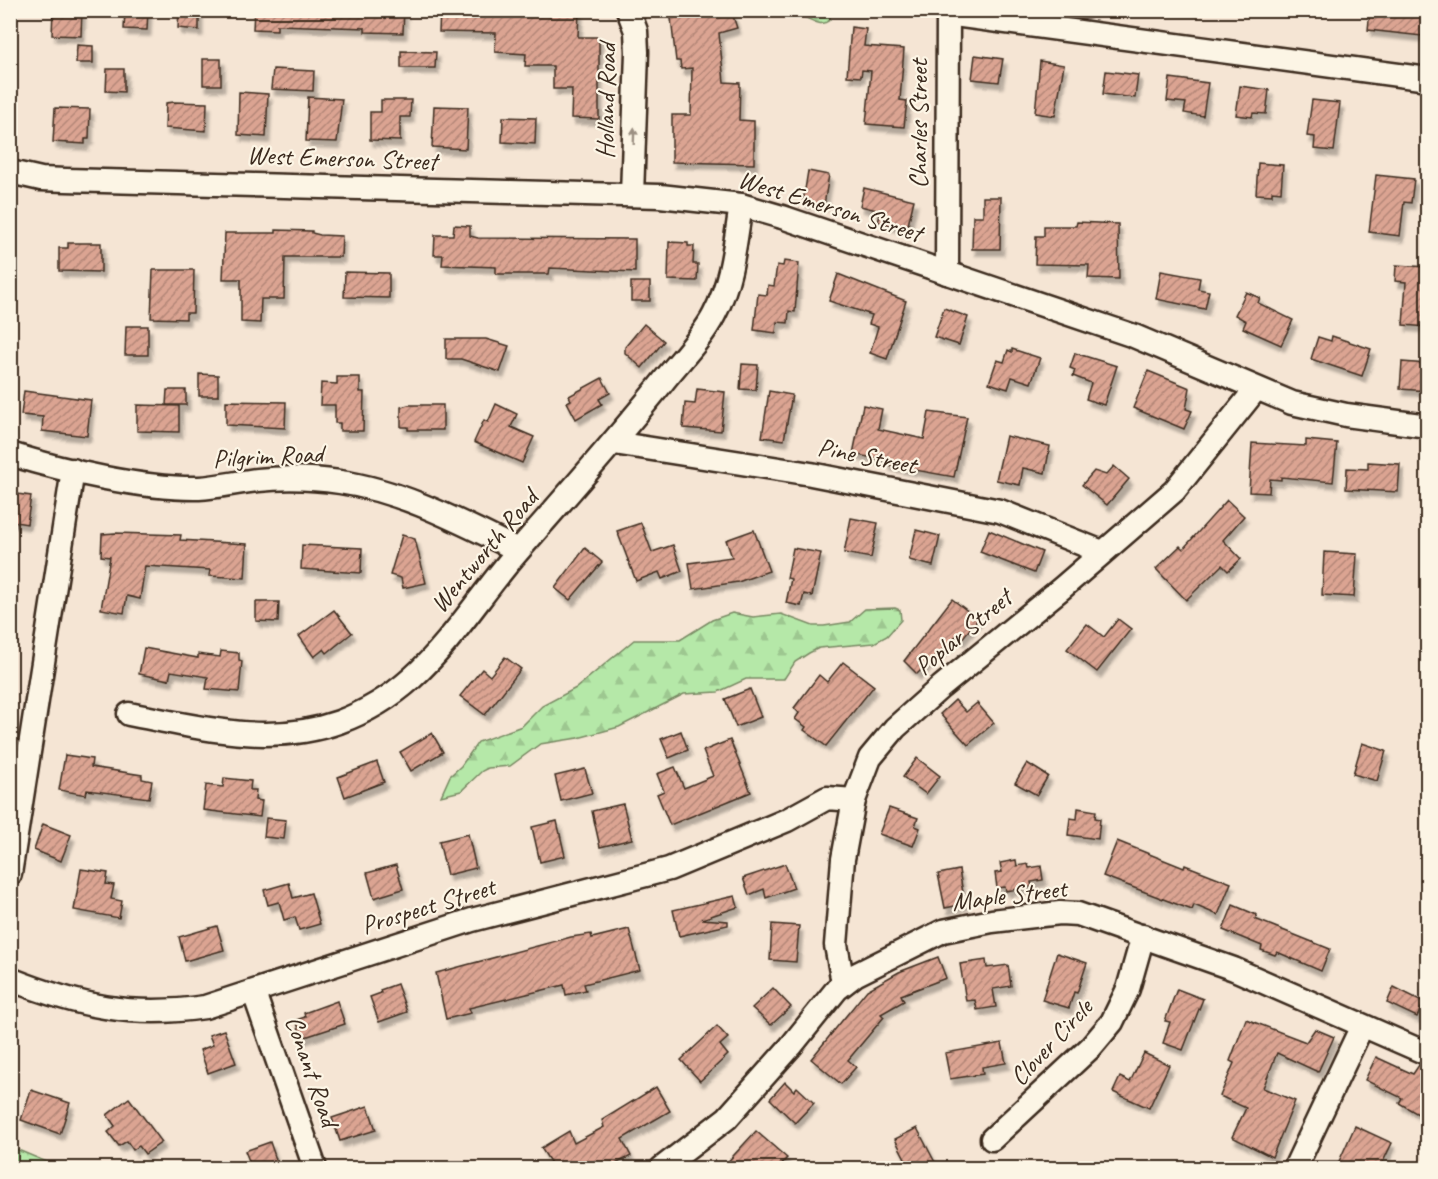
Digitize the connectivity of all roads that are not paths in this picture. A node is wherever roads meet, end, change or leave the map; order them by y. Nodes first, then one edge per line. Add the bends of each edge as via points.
1 (628, 10) edge
2 (947, 12) edge
3 (1428, 79) edge
4 (10, 172) edge
5 (633, 195) junction
6 (741, 205) junction
7 (946, 273) junction
8 (1256, 389) junction
9 (1428, 426) edge
10 (614, 443) junction
11 (10, 454) edge
12 (73, 470) junction
13 (518, 550) junction
14 (1102, 552) junction
15 (129, 714) dead end
16 (854, 800) junction
17 (10, 874) edge
18 (1143, 936) junction
19 (10, 979) edge
20 (843, 983) junction
21 (254, 993) junction
22 (1362, 1026) junction
23 (1428, 1054) edge
24 (992, 1139) dead end
25 (315, 1168) edge
26 (662, 1168) edge
27 (1295, 1168) edge

5 -> 1 street, Holland Road via 637,42
2 - 3 street
2 - 7 street, Charles Street
4 - 5 street, West Emerson Street via 58,179
5 - 6 street, West Emerson Street
6 - 7 street, West Emerson Street
6 - 10 street, Wentworth Road via 732,266 713,316
7 - 8 street, West Emerson Street via 1134,336
8 - 9 street, West Emerson Street via 1324,411
8 - 14 street, Poplar Street via 1178,486
10 - 13 street, Wentworth Road
10 - 14 street, Pine Street via 812,474 1000,511
11 - 12 street, Pilgrim Road
12 - 13 street, Pilgrim Road via 181,488 277,479 341,482 433,510
12 - 17 street
13 - 15 street, Wentworth Road via 427,663 388,696 350,717 300,732 253,735
14 - 16 street, Poplar Street via 895,728 868,762
16 - 20 street, Poplar Street via 837,918 836,954
16 - 21 street, Prospect Street via 827,798 787,820 669,869 462,923
18 - 20 street, Maple Street via 1069,912 992,921 936,933
18 - 22 street, Maple Street via 1234,969
18 - 24 street, Clover Circle via 1128,989 1112,1022 1092,1047
19 - 21 street, Prospect Street via 96,1007 144,1013 205,1006
20 - 26 street, Maple Street via 733,1112
21 - 25 street, Conant Road
22 - 23 street, Maple Street
22 - 27 street

